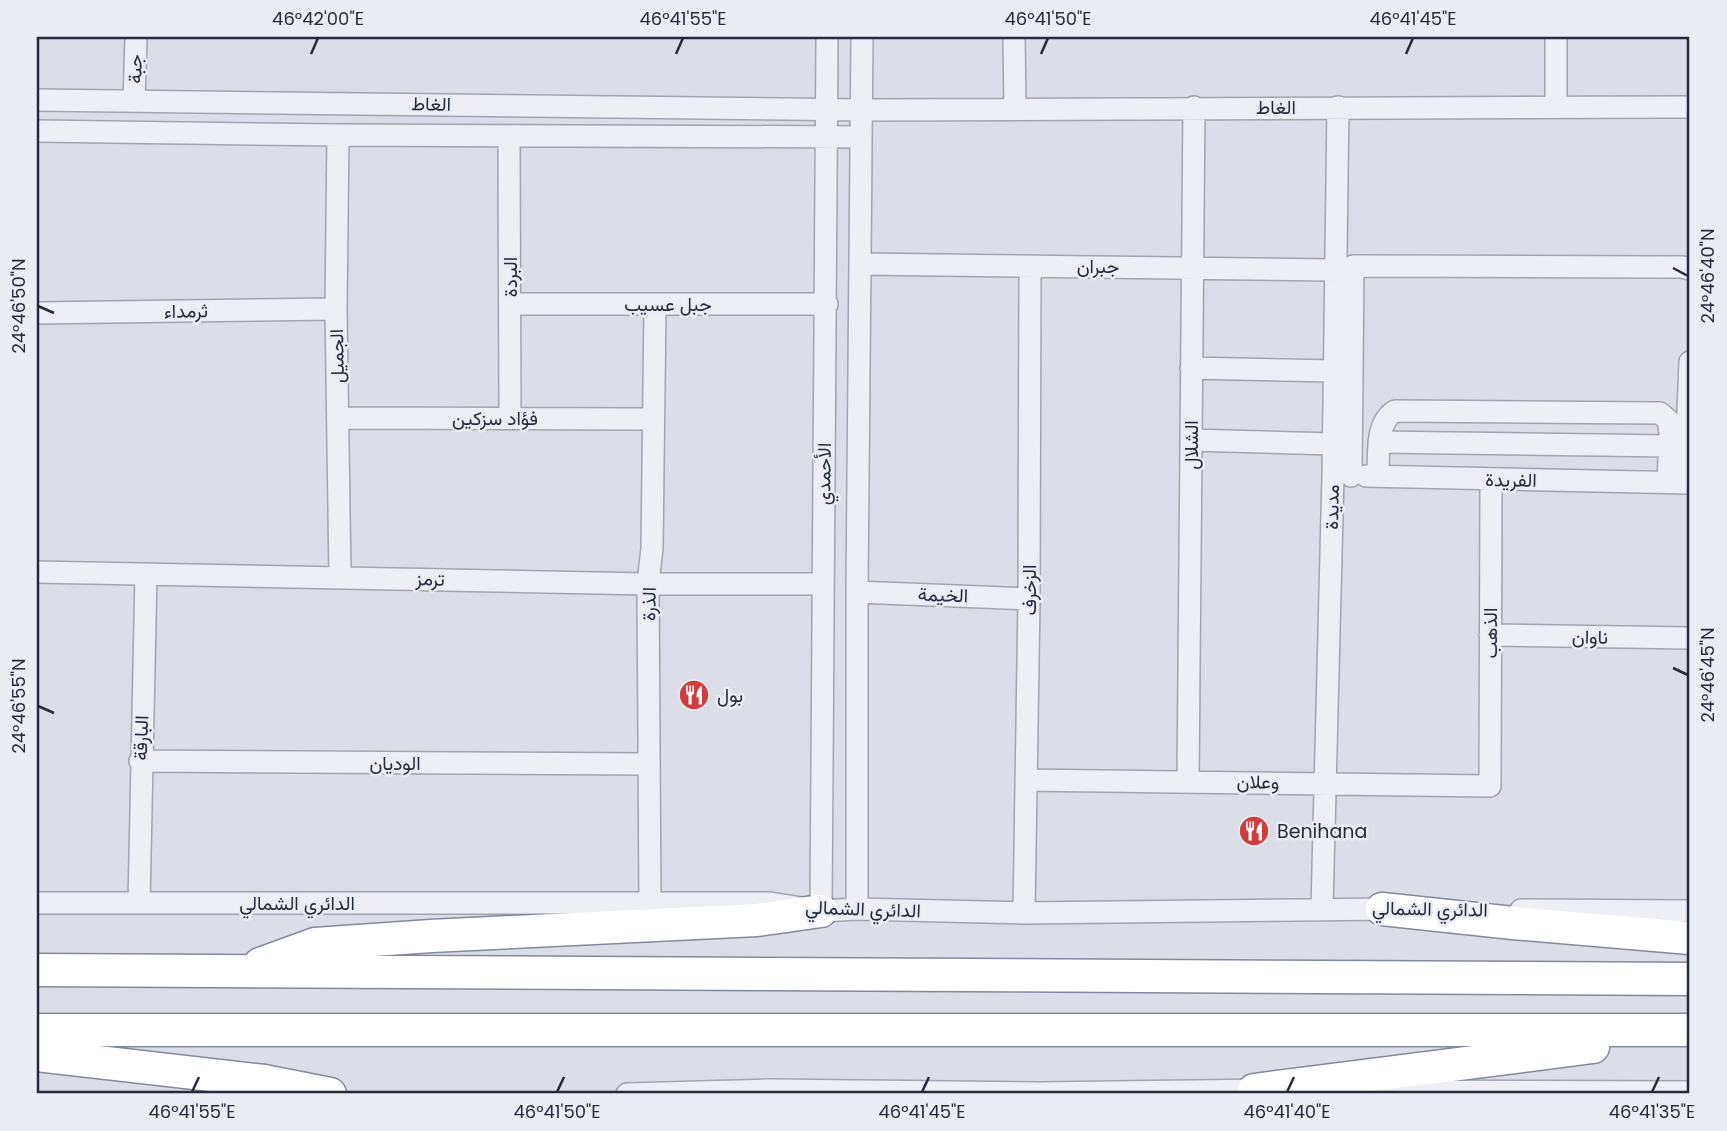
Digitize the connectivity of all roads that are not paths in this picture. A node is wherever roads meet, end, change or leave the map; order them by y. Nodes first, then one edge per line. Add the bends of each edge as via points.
1 (136, 37) edge
2 (1014, 37) edge
3 (1556, 37) edge
4 (827, 41) edge
5 (862, 41) edge
6 (37, 100) edge
7 (139, 100) junction
8 (1556, 106) junction
9 (1194, 107) junction
10 (1338, 107) junction
11 (1690, 107) edge
12 (1014, 108) junction
13 (826, 109) junction
14 (862, 110) junction
15 (37, 131) edge
16 (144, 133) junction
17 (338, 135) junction
18 (509, 136) junction
19 (825, 137) junction
20 (861, 137) junction
21 (827, 191) junction
22 (860, 195) junction
23 (860, 264) junction
24 (1030, 266) junction
25 (1193, 267) junction
26 (1690, 269) edge
27 (1335, 270) junction
28 (510, 304) junction
29 (655, 304) junction
30 (827, 304) junction
31 (336, 309) junction
32 (37, 313) edge
33 (1690, 362) edge
34 (1191, 368) junction
35 (1333, 371) junction
36 (338, 418) junction
37 (510, 418) junction
38 (653, 419) junction
39 (1191, 440) junction
40 (1379, 442) junction
41 (1332, 444) junction
42 (1669, 446) junction
43 (1342, 475) junction
44 (1378, 476) junction
45 (1491, 480) junction
46 (1681, 482) edge
47 (37, 572) edge
48 (146, 574) junction
49 (340, 577) junction
50 (648, 584) junction
51 (823, 584) junction
52 (857, 592) junction
53 (1029, 599) junction
54 (1490, 635) junction
55 (1690, 638) edge
56 (140, 761) junction
57 (649, 764) junction
58 (1026, 780) junction
59 (1188, 782) junction
60 (1326, 783) junction
61 (1490, 786) joint
62 (139, 902) junction
63 (37, 903) edge
64 (650, 904) junction
65 (1322, 908) junction
66 (857, 909) junction
67 (1382, 909) junction
68 (821, 911) junction
69 (1690, 911) edge
70 (1024, 913) junction
71 (1690, 938) edge
72 (37, 970) edge
73 (240, 971) junction
74 (1690, 979) edge
75 (37, 1030) edge
76 (1690, 1032) edge
77 (37, 1055) edge
78 (1254, 1090) junction
79 (773, 1092) edge
80 (1690, 1092) edge
81 (330, 1094) edge
82 (627, 1094) edge
83 (902, 1094) edge
84 (1039, 1094) edge

1 - 7 street, جبة
2 - 12 street
3 - 8 street
4 - 5 street via 835,90 853,90
4 - 13 street, الأحمدي
5 - 14 street, الأحمدي
6 - 7 street, الغاط
7 - 13 street, الغاط
7 - 16 street, جبة
8 - 10 street, الغاط
8 - 11 street, الغاط
9 - 10 street, الغاط
9 - 12 street, الغاط
9 - 25 street, الشلال
10 - 27 street, مديدة
12 - 14 street, الغاط
13 - 14 street, الغاط
13 - 19 street, الأحمدي
14 - 20 street, الأحمدي
15 - 16 street, الغاط
16 - 17 street, الغاط
17 - 18 street, الغاط
17 - 31 street, الجميل
18 - 19 street, الغاط
18 - 28 street, البردة
19 - 20 street, الغاط
19 - 21 street, الأحمدي
20 - 22 street, الأحمدي
21 - 22 street via 833,152 853,152
21 - 30 street, الأحمدي
22 - 23 street, الأحمدي
23 - 24 street, جبران
23 - 52 street, الأحمدي
24 - 25 street, جبران
24 - 53 street, الزخرف
25 - 27 street, جبران
25 - 34 street, الشلال
26 - 43 street via 1353,266
27 - 35 street, مديدة
28 - 29 street, جبل عسيب
28 - 37 street, البردة
29 - 30 street, جبل عسيب
29 - 38 street, الذرة
30 - 51 street, الأحمدي
31 - 32 street, ثرمداء
31 - 36 street, الجميل
33 - 46 street
34 - 35 street
34 - 39 street, الشلال
35 - 41 street, مديدة
36 - 37 street, فؤاد سزكين
36 - 49 street, الجميل
37 - 38 street, فؤاد سزكين
38 - 50 street, الذرة
39 - 41 street
39 - 59 street, الشلال
40 - 42 street
40 - 42 street via 1387,416 1395,411 1660,413 1668,420
40 - 44 street
41 - 43 street, مديدة
42 - 46 street
43 - 44 street, الفريدة
43 - 60 street, مديدة
44 - 45 street, الفريدة
45 - 46 street, الفريدة
45 - 54 street, الذهب
47 - 48 street, ترمز
48 - 49 street, ترمز
48 - 56 street, البارقة
49 - 50 street, ترمز
50 - 51 street, ترمز
50 - 57 street, الذرة
51 - 68 street, الأحمدي
52 - 53 street, الخيمة
52 - 66 street, الأحمدي
53 - 58 street, الزخرف
54 - 55 street, ناوان
54 - 61 street, الذهب
56 - 57 street, الوديان
56 - 62 street, البارقة
57 - 64 street, الذرة
58 - 59 street, وعلان
58 - 70 street, الزخرف
59 - 60 street, وعلان
60 - 61 street, وعلان
60 - 65 street, مديدة
62 - 63 street, الدائري الشمالي
62 - 64 street, الدائري الشمالي
64 - 68 street, الدائري الشمالي via 770,903
65 - 67 street, الدائري الشمالي
65 - 70 street, الدائري الشمالي
66 - 68 street, الدائري الشمالي
66 - 70 street, الدائري الشمالي
67 - 69 street, الدائري الشمالي
67 - 71 highway
68 - 73 highway via 757,920 315,944
72 - 73 highway
73 - 74 highway
75 - 76 highway
76 - 78 highway
77 - 81 highway via 264,1081
78 - 80 street
78 - 84 street
79 - 82 street
79 - 83 street
83 - 84 street

